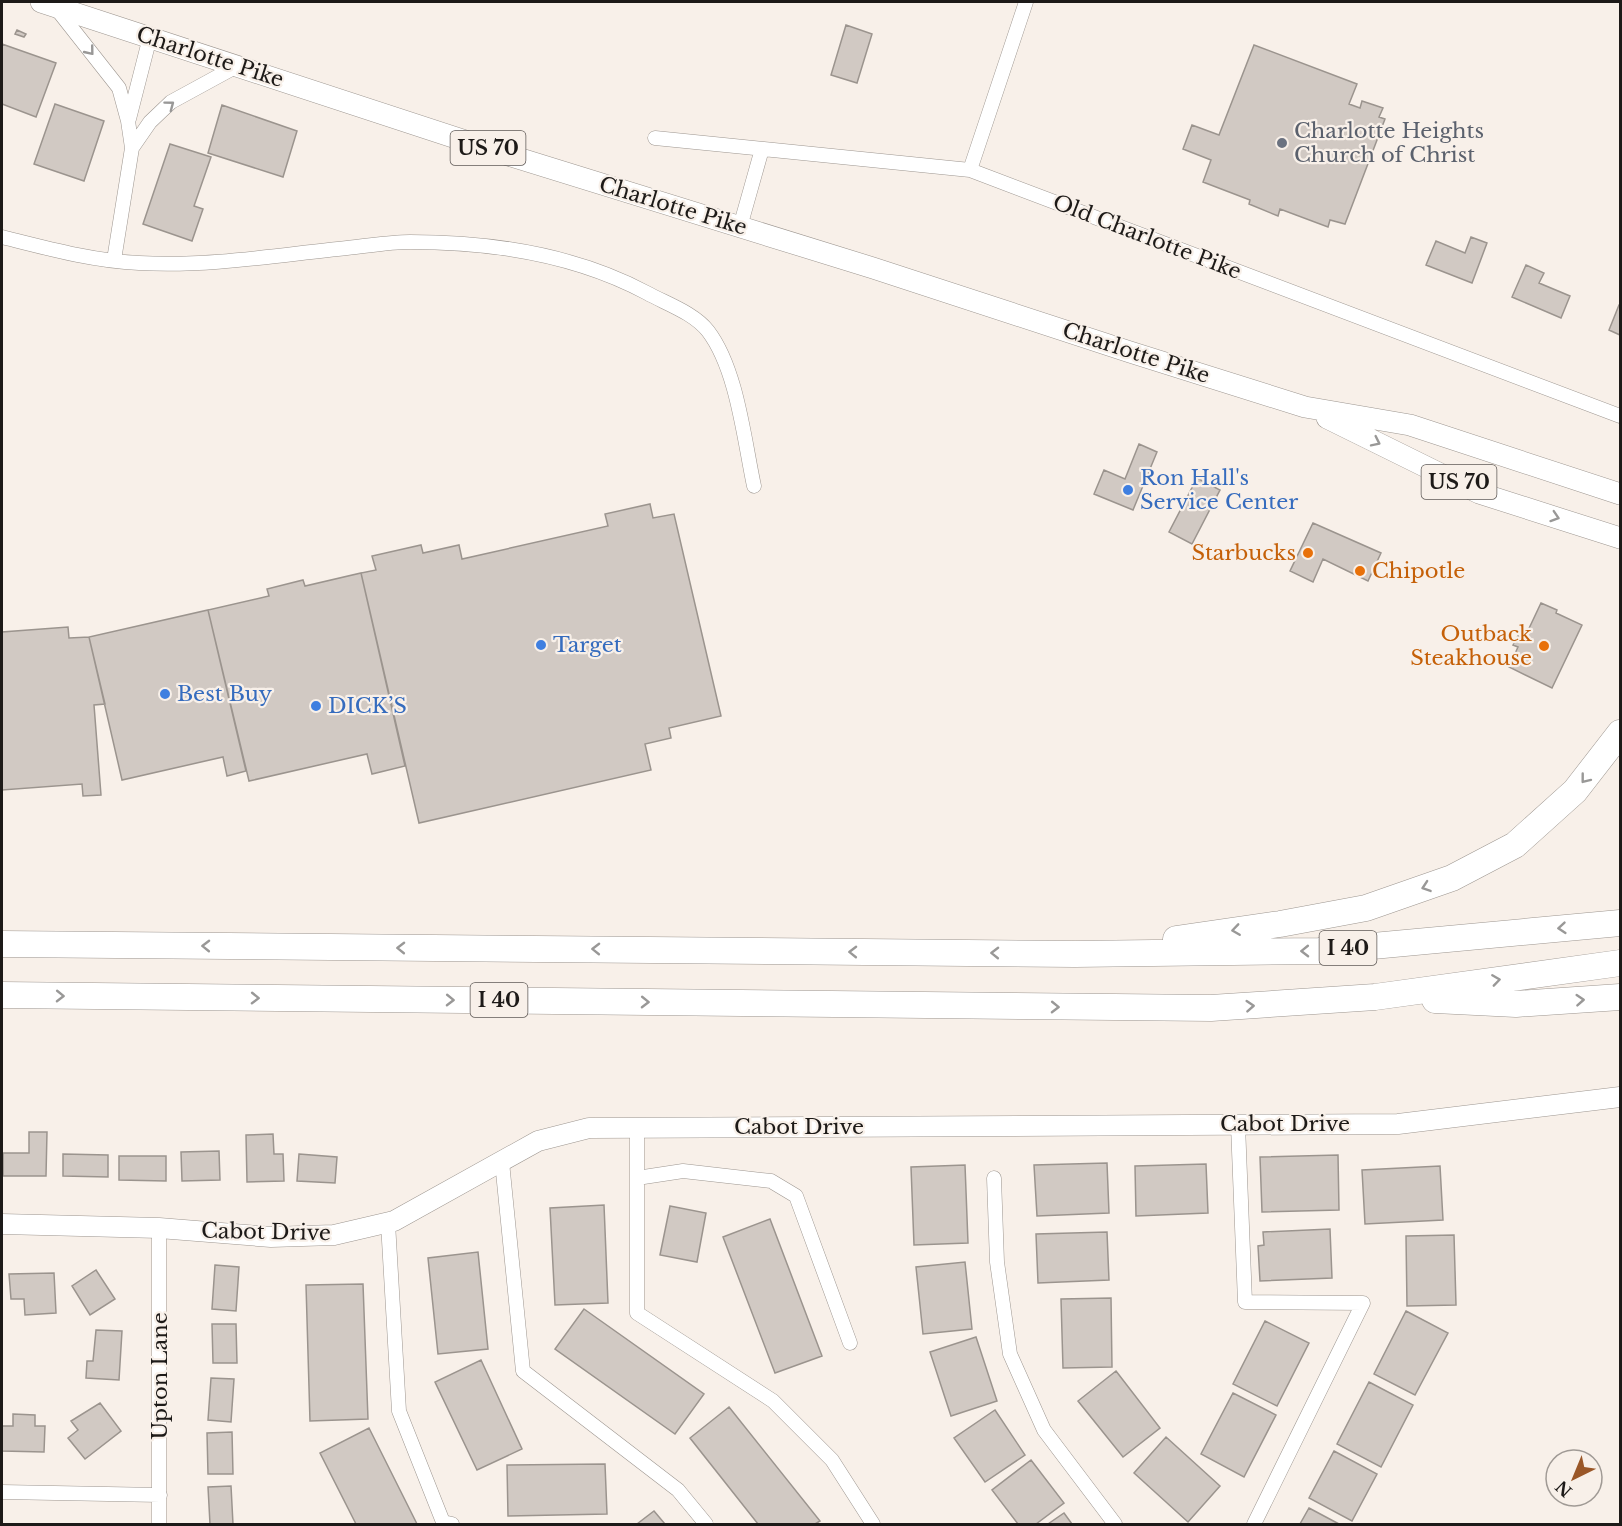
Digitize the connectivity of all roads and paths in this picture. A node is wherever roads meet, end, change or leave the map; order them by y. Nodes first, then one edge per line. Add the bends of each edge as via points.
1 (1026, 2) edge
2 (47, 3) edge
3 (150, 37) junction
4 (237, 66) junction
5 (128, 121) junction
6 (655, 138) dead end
7 (132, 148) junction
8 (762, 149) junction
9 (970, 170) junction
10 (740, 227) junction
11 (2, 237) edge
12 (114, 260) junction
13 (1305, 407) junction
14 (1620, 416) edge
15 (753, 486) dead end
16 (1620, 494) edge
17 (1620, 538) edge
18 (1620, 733) edge
19 (1620, 923) edge
20 (2, 944) edge
21 (1075, 954) junction
22 (1620, 963) edge
23 (2, 995) edge
24 (1375, 997) junction
25 (1620, 997) edge
26 (1620, 1097) edge
27 (1238, 1125) junction
28 (637, 1127) junction
29 (502, 1162) junction
30 (637, 1178) junction
31 (994, 1178) dead end
32 (388, 1223) junction
33 (2, 1224) edge
34 (159, 1228) junction
35 (850, 1343) dead end
36 (2, 1492) edge
37 (160, 1495) junction
38 (159, 1524) edge
39 (452, 1524) edge
40 (706, 1524) edge
41 (873, 1524) edge
42 (1115, 1524) edge
43 (1254, 1524) edge

1 - 9 street
2 - 3 main road, Charlotte Pike / US 70
2 -> 5 street via 119,88
3 - 4 main road, Charlotte Pike / US 70
3 - 5 street
7 -> 4 street via 150,122 171,102
4 - 10 main road, Charlotte Pike / US 70
5 - 7 street
6 - 8 street, Old Charlotte Pike
7 - 12 street
8 - 9 street, Old Charlotte Pike
8 - 10 street
9 - 14 street, Old Charlotte Pike
10 - 13 main road, Charlotte Pike / US 70
11 - 12 street
12 - 15 street via 226,262 408,242 486,246 579,266 633,286 693,317 706,329 726,363
13 - 16 main road, Charlotte Pike / US 70 via 1410,425
13 -> 17 main road, Charlotte Pike / US 70 via 1479,493
18 -> 21 highway via 1575,791 1515,845 1452,878 1366,908
19 -> 21 highway, I 40 via 1319,951
21 -> 20 highway, I 40
24 -> 22 highway, I 40
23 -> 24 highway, I 40 via 1211,1008
24 -> 25 highway via 1516,1004
26 - 27 street, Cabot Drive via 1398,1124
27 - 28 street, Cabot Drive
27 - 43 street via 1245,1302 1363,1303
28 - 29 street, Cabot Drive via 589,1128 538,1141
28 - 30 street
29 - 32 street, Cabot Drive
29 - 40 street via 523,1371 678,1490
30 - 35 street via 683,1171 771,1181 796,1196
30 - 41 street via 637,1313 772,1401 832,1460
31 - 42 street via 997,1262 1010,1354 1044,1430
32 - 34 street, Cabot Drive via 334,1236 271,1237
32 - 39 street via 399,1411 443,1522
33 - 34 street, Cabot Drive
34 - 37 street, Upton Lane
36 - 37 street
37 - 38 street, Upton Lane

